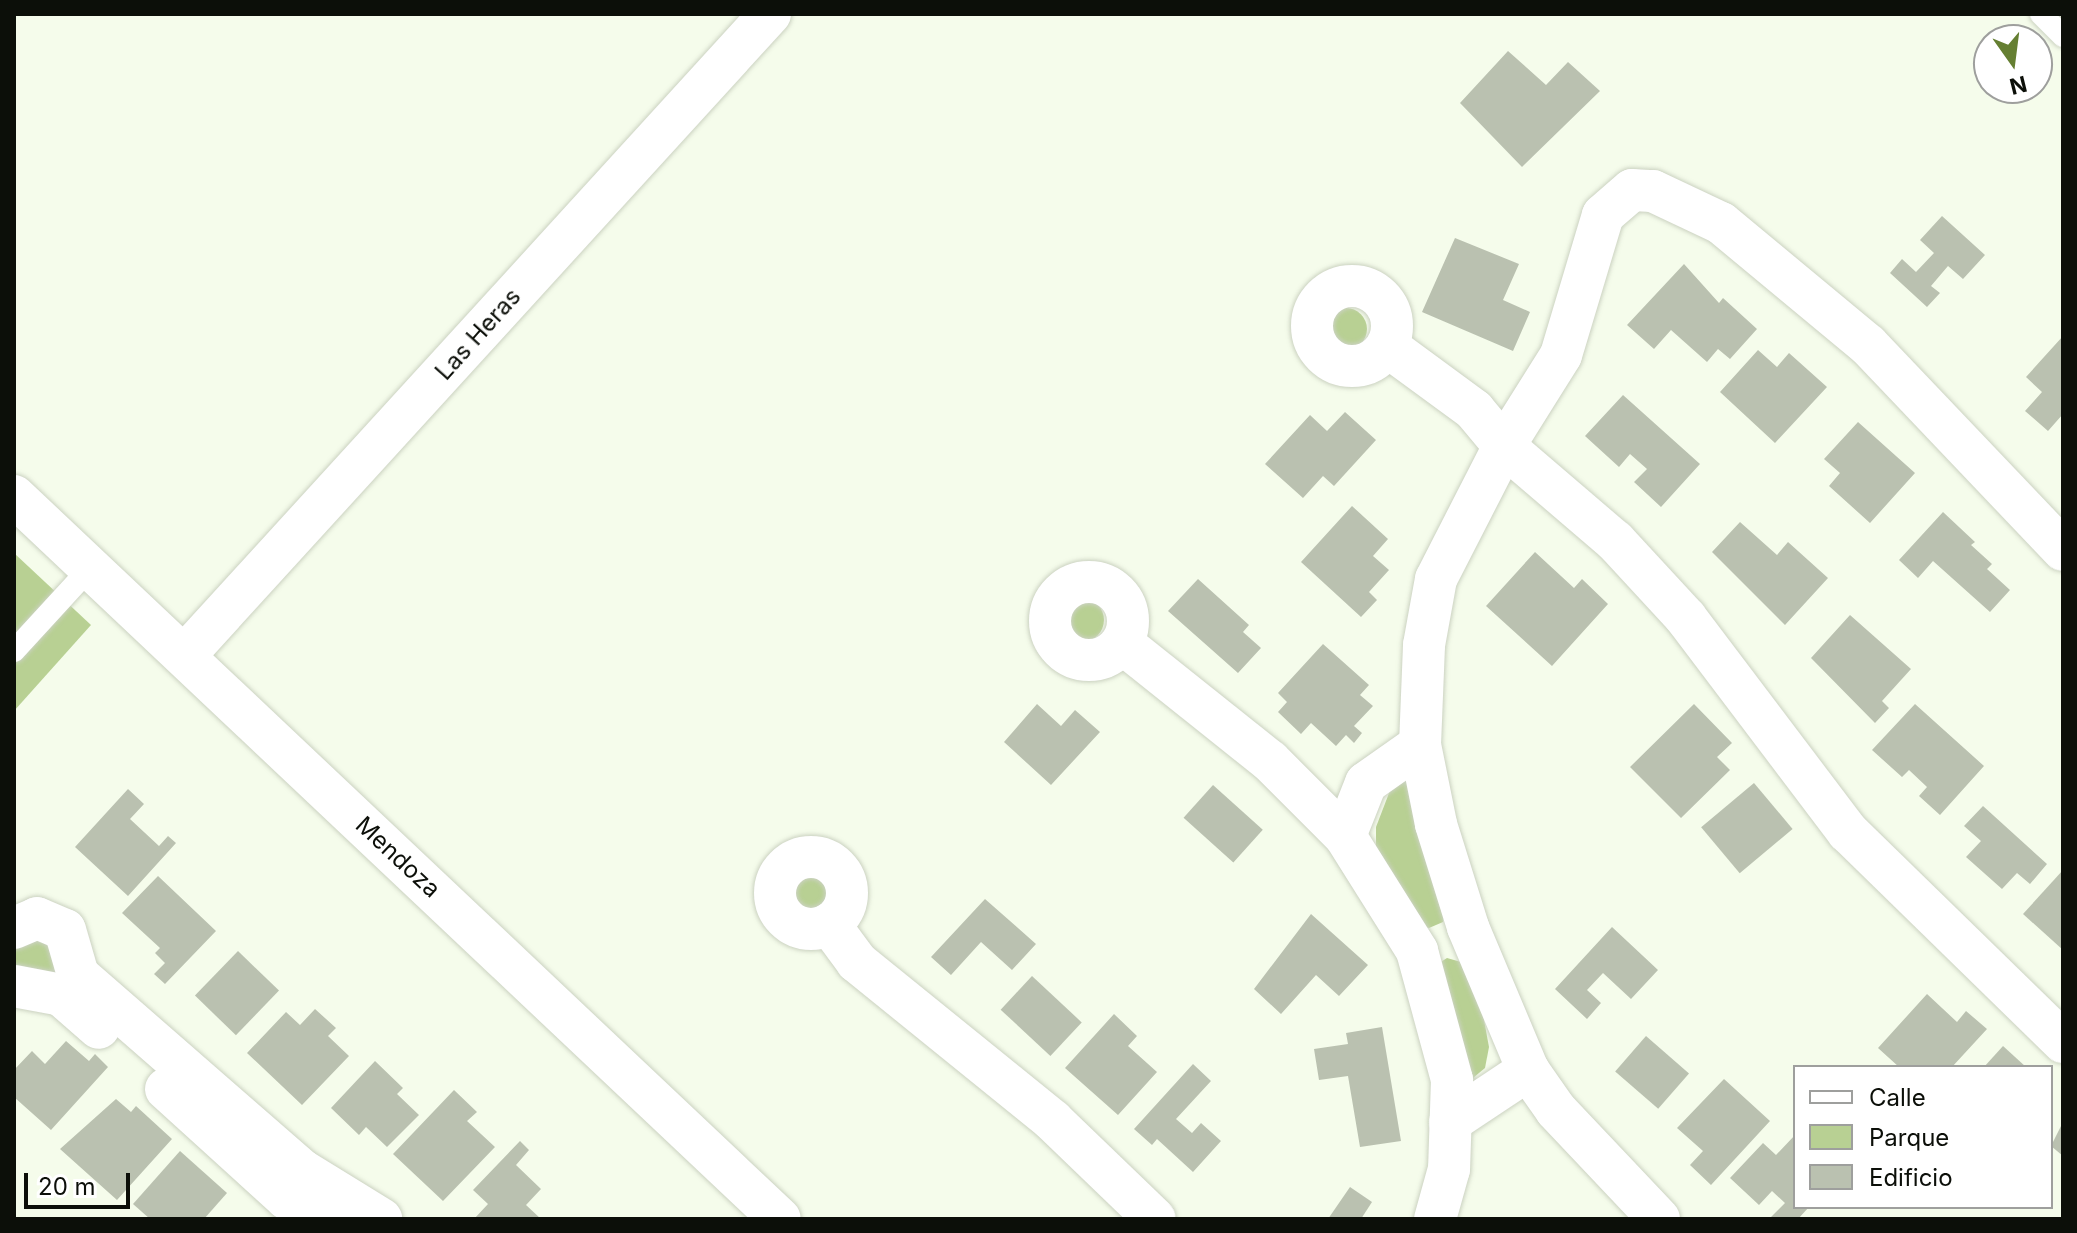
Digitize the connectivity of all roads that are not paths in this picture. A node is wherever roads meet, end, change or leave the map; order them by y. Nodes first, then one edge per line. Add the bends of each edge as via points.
1 (770, 14) edge
2 (2041, 14) edge
3 (2063, 36) edge
4 (1387, 346) dead end
5 (1504, 446) junction
6 (14, 496) edge
7 (2063, 550) edge
8 (91, 567) junction
9 (1122, 643) dead end
10 (14, 651) edge
11 (185, 655) junction
12 (1420, 745) junction
13 (1345, 836) junction
14 (829, 924) dead end
15 (1468, 927) junction
16 (14, 928) edge
17 (1417, 951) junction
18 (14, 986) edge
19 (2063, 1042) edge
20 (1528, 1070) junction
21 (1450, 1122) junction
22 (322, 1219) edge
23 (381, 1219) edge
24 (780, 1219) edge
25 (1155, 1219) edge
26 (1435, 1219) edge
27 (1659, 1219) edge

1 - 11 street, Las Heras
2 - 3 lane
4 - 5 street via 1474,410
5 - 7 street via 1561,355 1603,215 1632,190 1653,191 1721,223 1868,345
5 - 12 street via 1436,579 1424,645
5 - 19 street via 1615,541 1724,666 1848,832
6 - 8 street, Mendoza
8 - 10 lane
8 - 11 street, Mendoza
9 - 13 street via 1270,761
11 - 24 street, Mendoza
12 - 13 street via 1366,783
12 - 15 street via 1436,824
13 - 17 street
14 - 25 street via 857,962 1064,1131
15 - 17 street
15 - 20 street
16 - 23 street via 37,918 65,930 78,975 303,1171
17 - 21 street via 1452,1080
18 - 22 street via 61,995 286,1198
20 - 21 street
20 - 27 street via 1556,1110
21 - 26 street via 1449,1169

